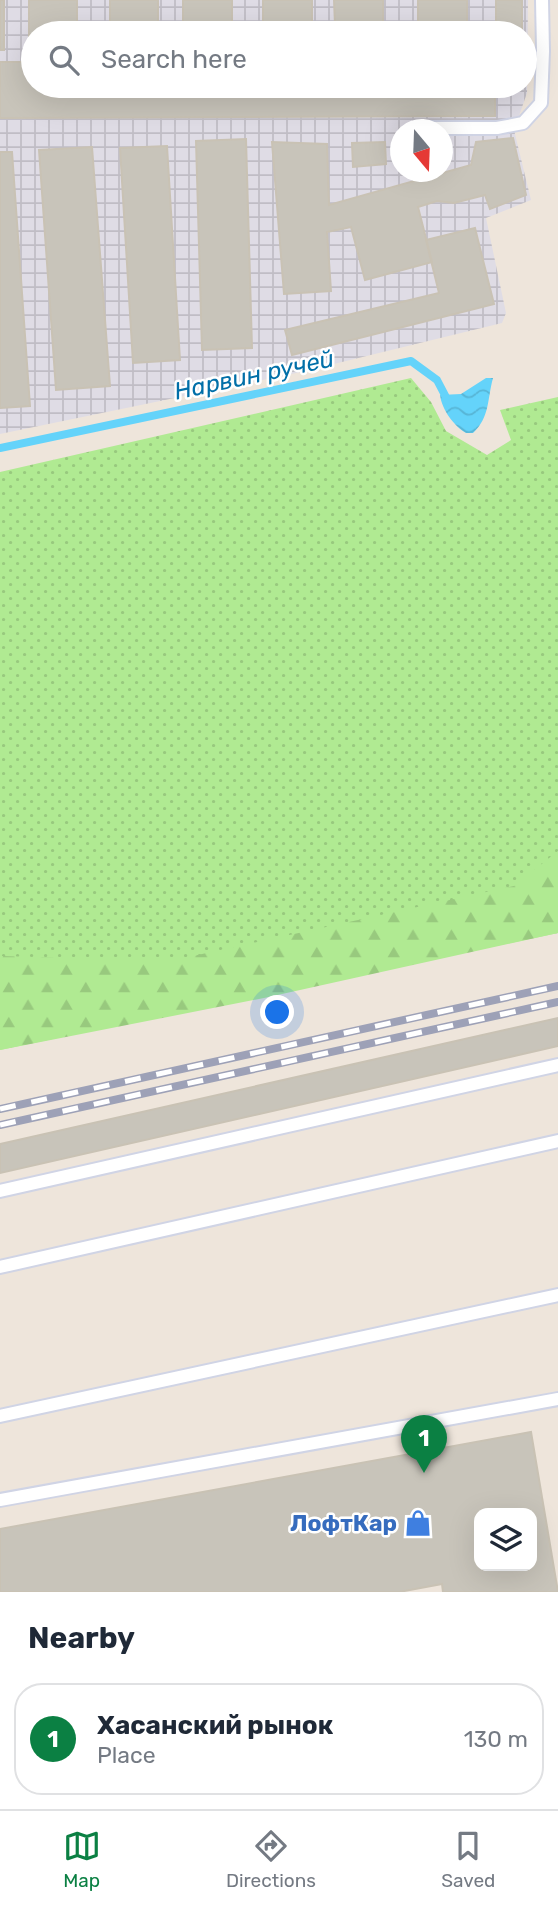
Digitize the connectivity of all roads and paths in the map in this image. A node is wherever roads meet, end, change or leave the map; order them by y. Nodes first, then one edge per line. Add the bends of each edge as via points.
1 (542, 0) edge
2 (453, 128) edge
3 (558, 1065) edge
4 (558, 1141) edge
5 (0, 1191) edge
6 (0, 1267) edge
7 (558, 1295) edge
8 (558, 1399) edge
9 (0, 1416) edge
10 (0, 1500) edge

1 - 2 lane via 541,103 523,123
3 - 5 lane
4 - 6 lane
7 - 9 lane
8 - 10 lane

